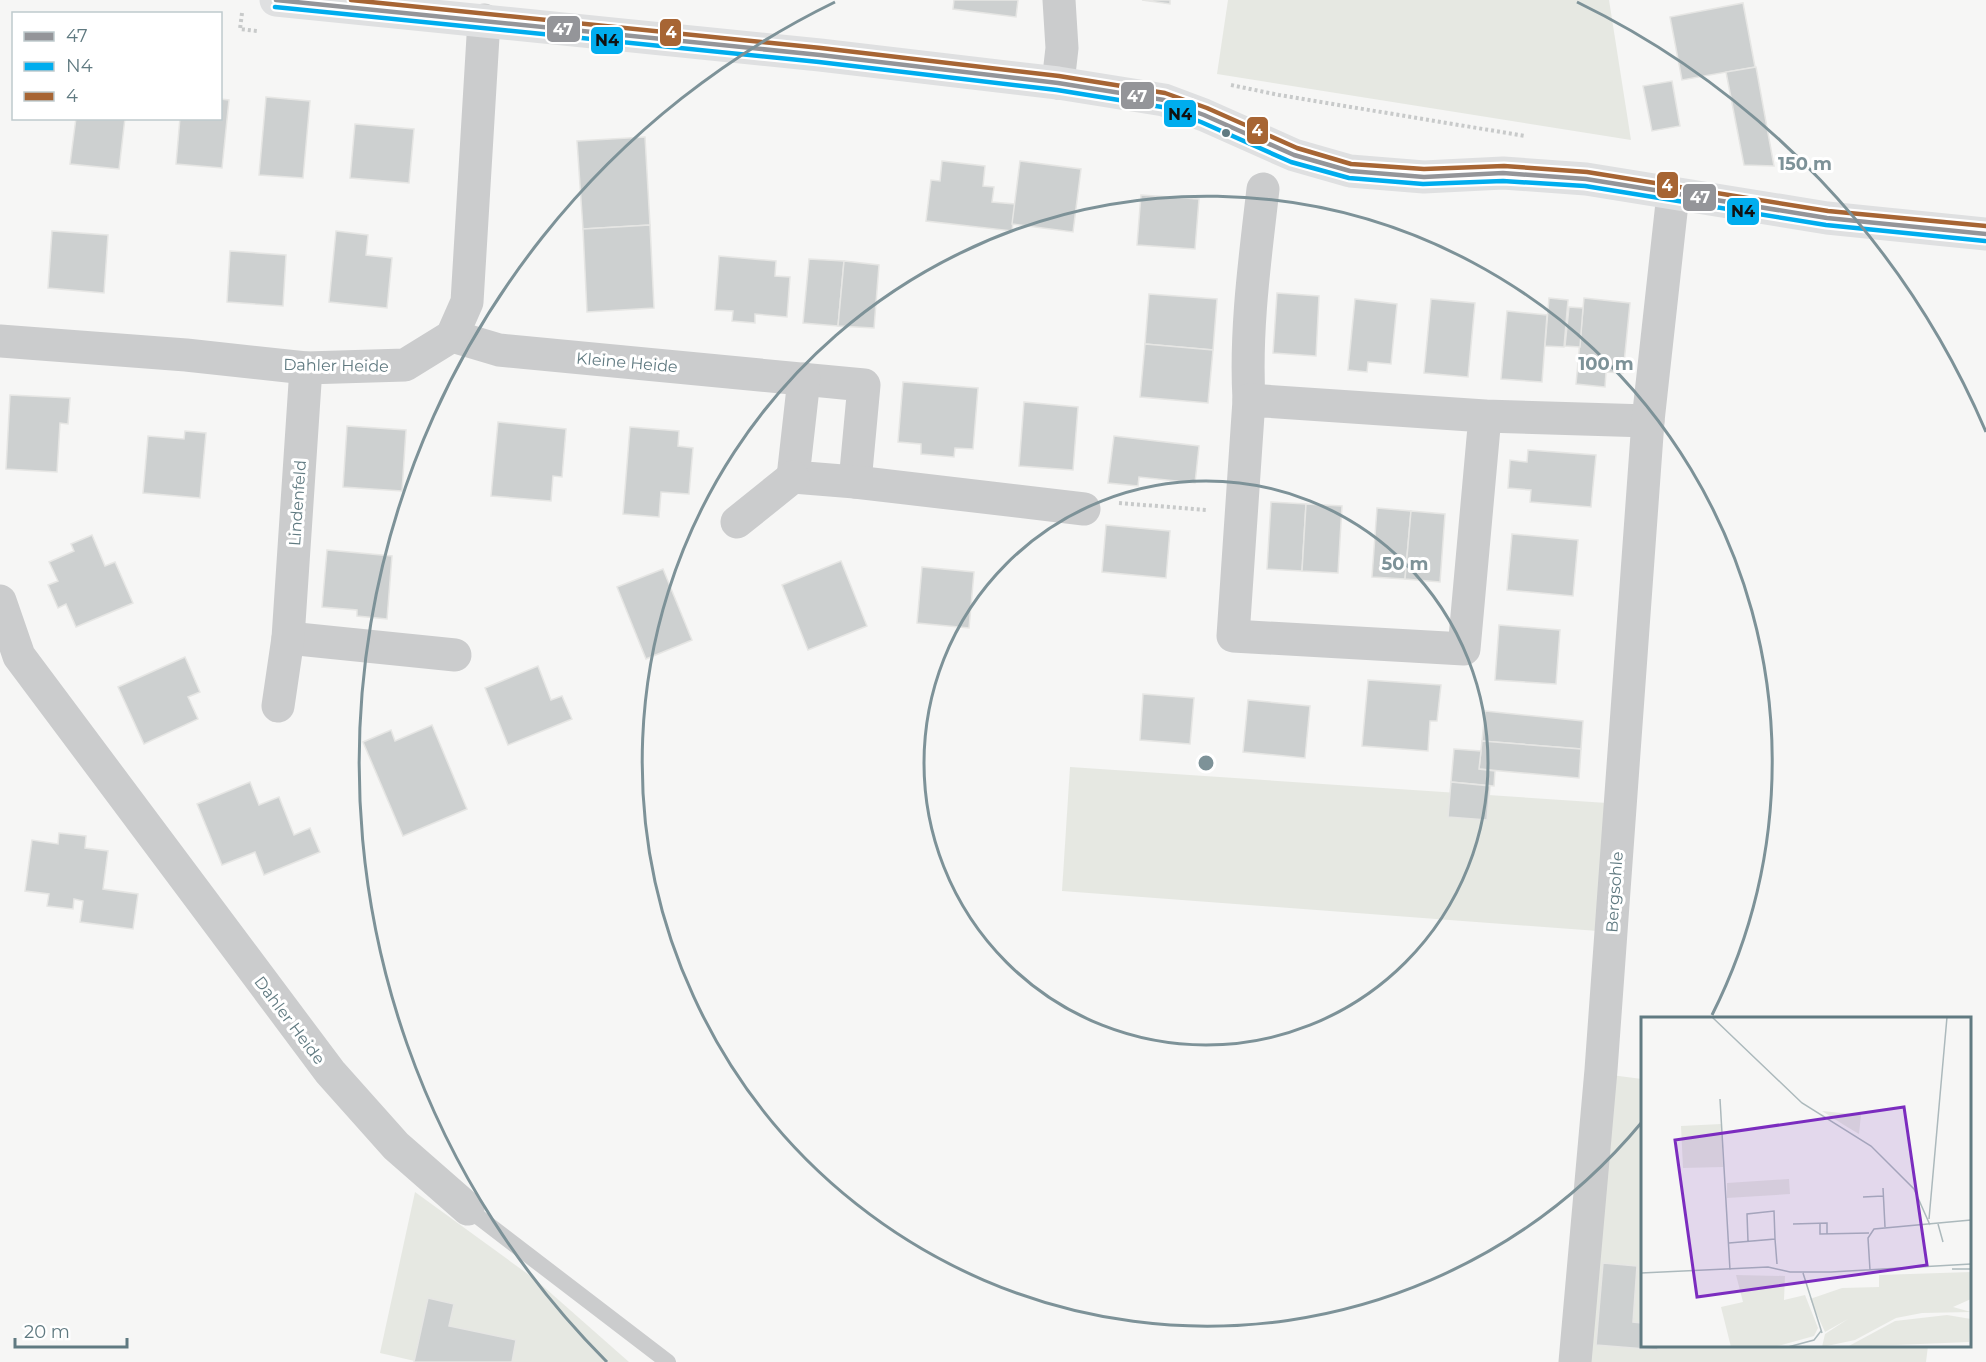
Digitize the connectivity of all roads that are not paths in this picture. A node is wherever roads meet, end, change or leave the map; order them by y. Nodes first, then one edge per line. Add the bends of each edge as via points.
1 (276, 0) edge
2 (1059, 0) edge
3 (484, 20) junction
4 (1058, 83) junction
5 (1263, 189) dead end
6 (1673, 194) junction
7 (1986, 234) edge
8 (452, 336) junction
9 (0, 341) edge
10 (306, 368) junction
11 (804, 379) junction
12 (1249, 400) junction
13 (1485, 416) junction
14 (1648, 421) junction
15 (793, 477) junction
16 (855, 482) junction
17 (1084, 509) road end
18 (737, 522) dead end
19 (0, 601) edge
20 (288, 638) junction
21 (455, 655) dead end
22 (278, 706) dead end
23 (468, 1209) joint
24 (668, 1362) edge
25 (1575, 1362) edge

1 - 3 street
2 - 4 street via 1062,48
3 - 4 street
3 - 8 street via 467,302
4 - 6 street via 1164,100 1294,155 1350,171 1424,177 1515,174 1586,179
5 - 12 street via 1247,362
6 - 7 street via 1827,218
6 - 14 street, Bergsohle
8 - 10 street, Dahler Heide via 405,365
8 - 11 street, Kleine Heide via 499,350
9 - 10 street, Dahler Heide
10 - 20 street, Lindenfeld
11 - 15 street
11 - 16 street, Kleine Heide via 864,386
12 - 13 street
12 - 13 street via 1233,636 1464,649
13 - 14 street
14 - 25 street, Bergsohle via 1601,1070
15 - 16 street
15 - 18 street
16 - 17 street
19 - 23 street, Dahler Heide via 19,656 330,1072 396,1146
20 - 21 street
20 - 22 street, Lindenfeld
23 - 24 lane, Dahler Heide

